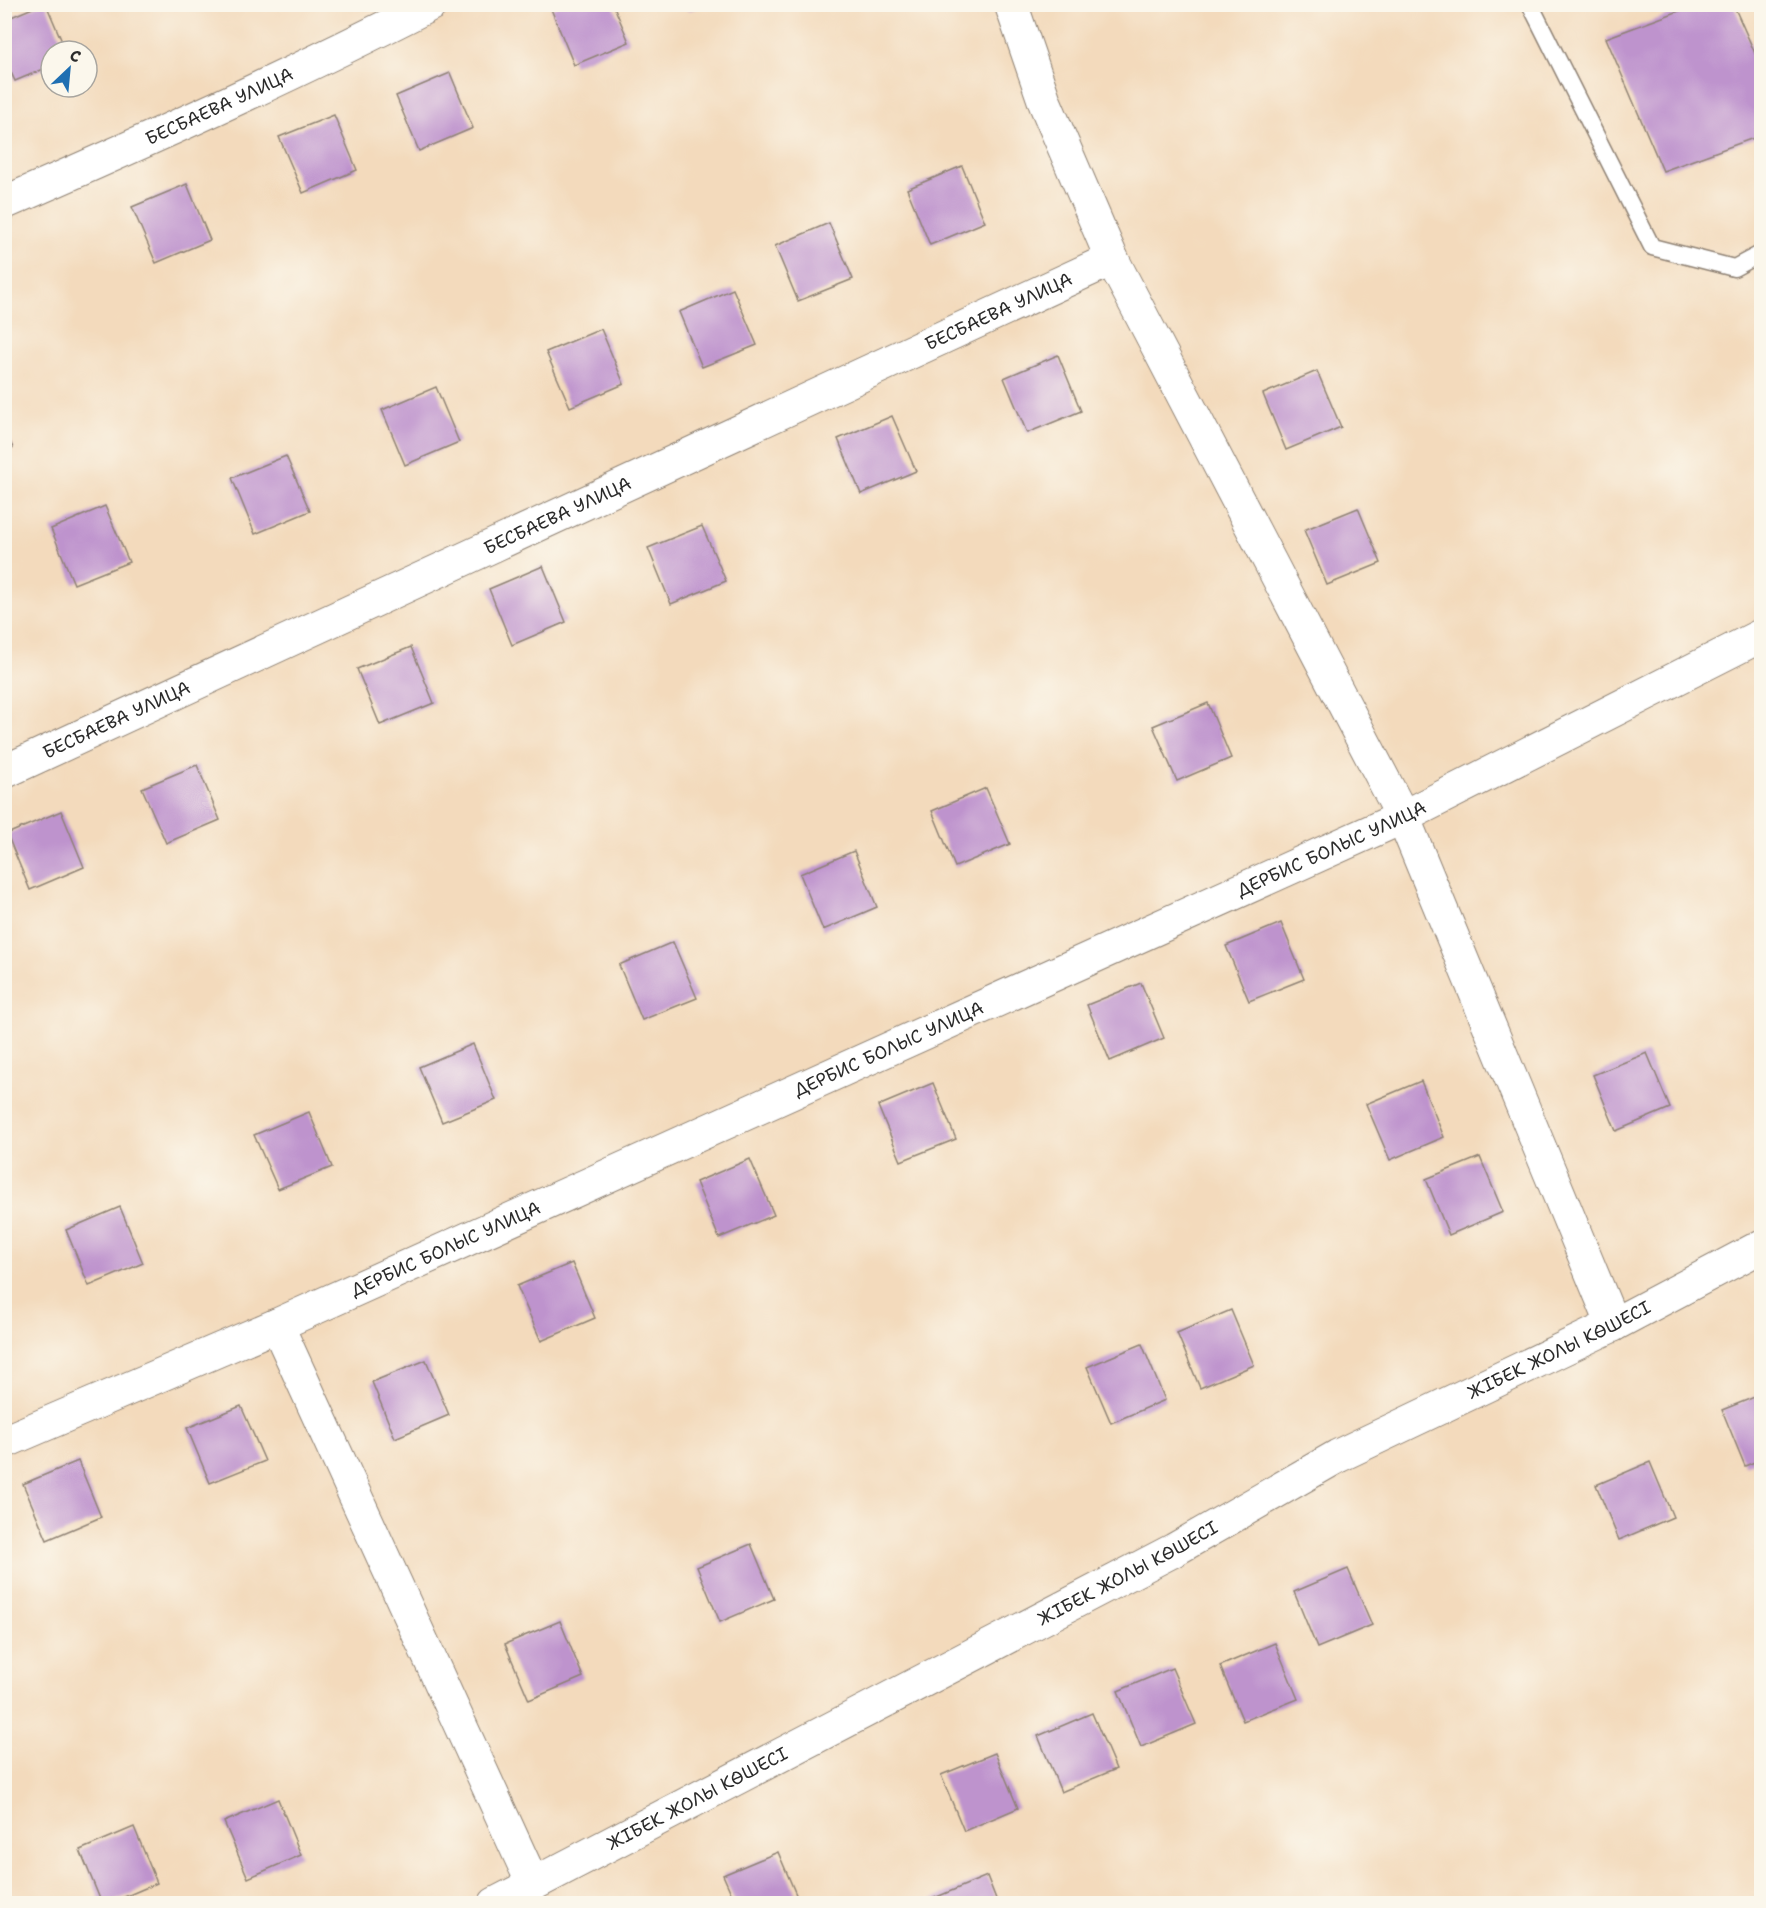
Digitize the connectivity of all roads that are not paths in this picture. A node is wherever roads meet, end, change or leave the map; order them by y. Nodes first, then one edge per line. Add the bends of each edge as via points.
1 (431, 4) edge
2 (1011, 4) edge
3 (1530, 4) edge
4 (4, 203) edge
5 (1761, 253) edge
6 (1112, 259) junction
7 (1761, 635) edge
8 (4, 772) edge
9 (1403, 817) junction
10 (1761, 1245) edge
11 (277, 1325) junction
12 (1613, 1325) junction
13 (4, 1442) edge
14 (533, 1884) junction
15 (495, 1904) edge

1 - 4 street, БЕСБАЕВА УЛИЦА via 146,142
2 - 6 street via 1045,103
3 - 5 lane via 1652,248 1734,268
6 - 8 street, БЕСБАЕВА УЛИЦА
6 - 9 street
7 - 9 street, ДЕРБИС БОЛЫС УЛИЦА
9 - 11 street, ДЕРБИС БОЛЫС УЛИЦА
9 - 12 street
10 - 12 street, ЖІБЕК ЖОЛЫ КӨШЕСІ
11 - 13 street, ДЕРБИС БОЛЫС УЛИЦА
11 - 14 street
12 - 14 street, ЖІБЕК ЖОЛЫ КӨШЕСІ via 1338,1456 1174,1550
14 - 15 street, ЖІБЕК ЖОЛЫ КӨШЕСІ

